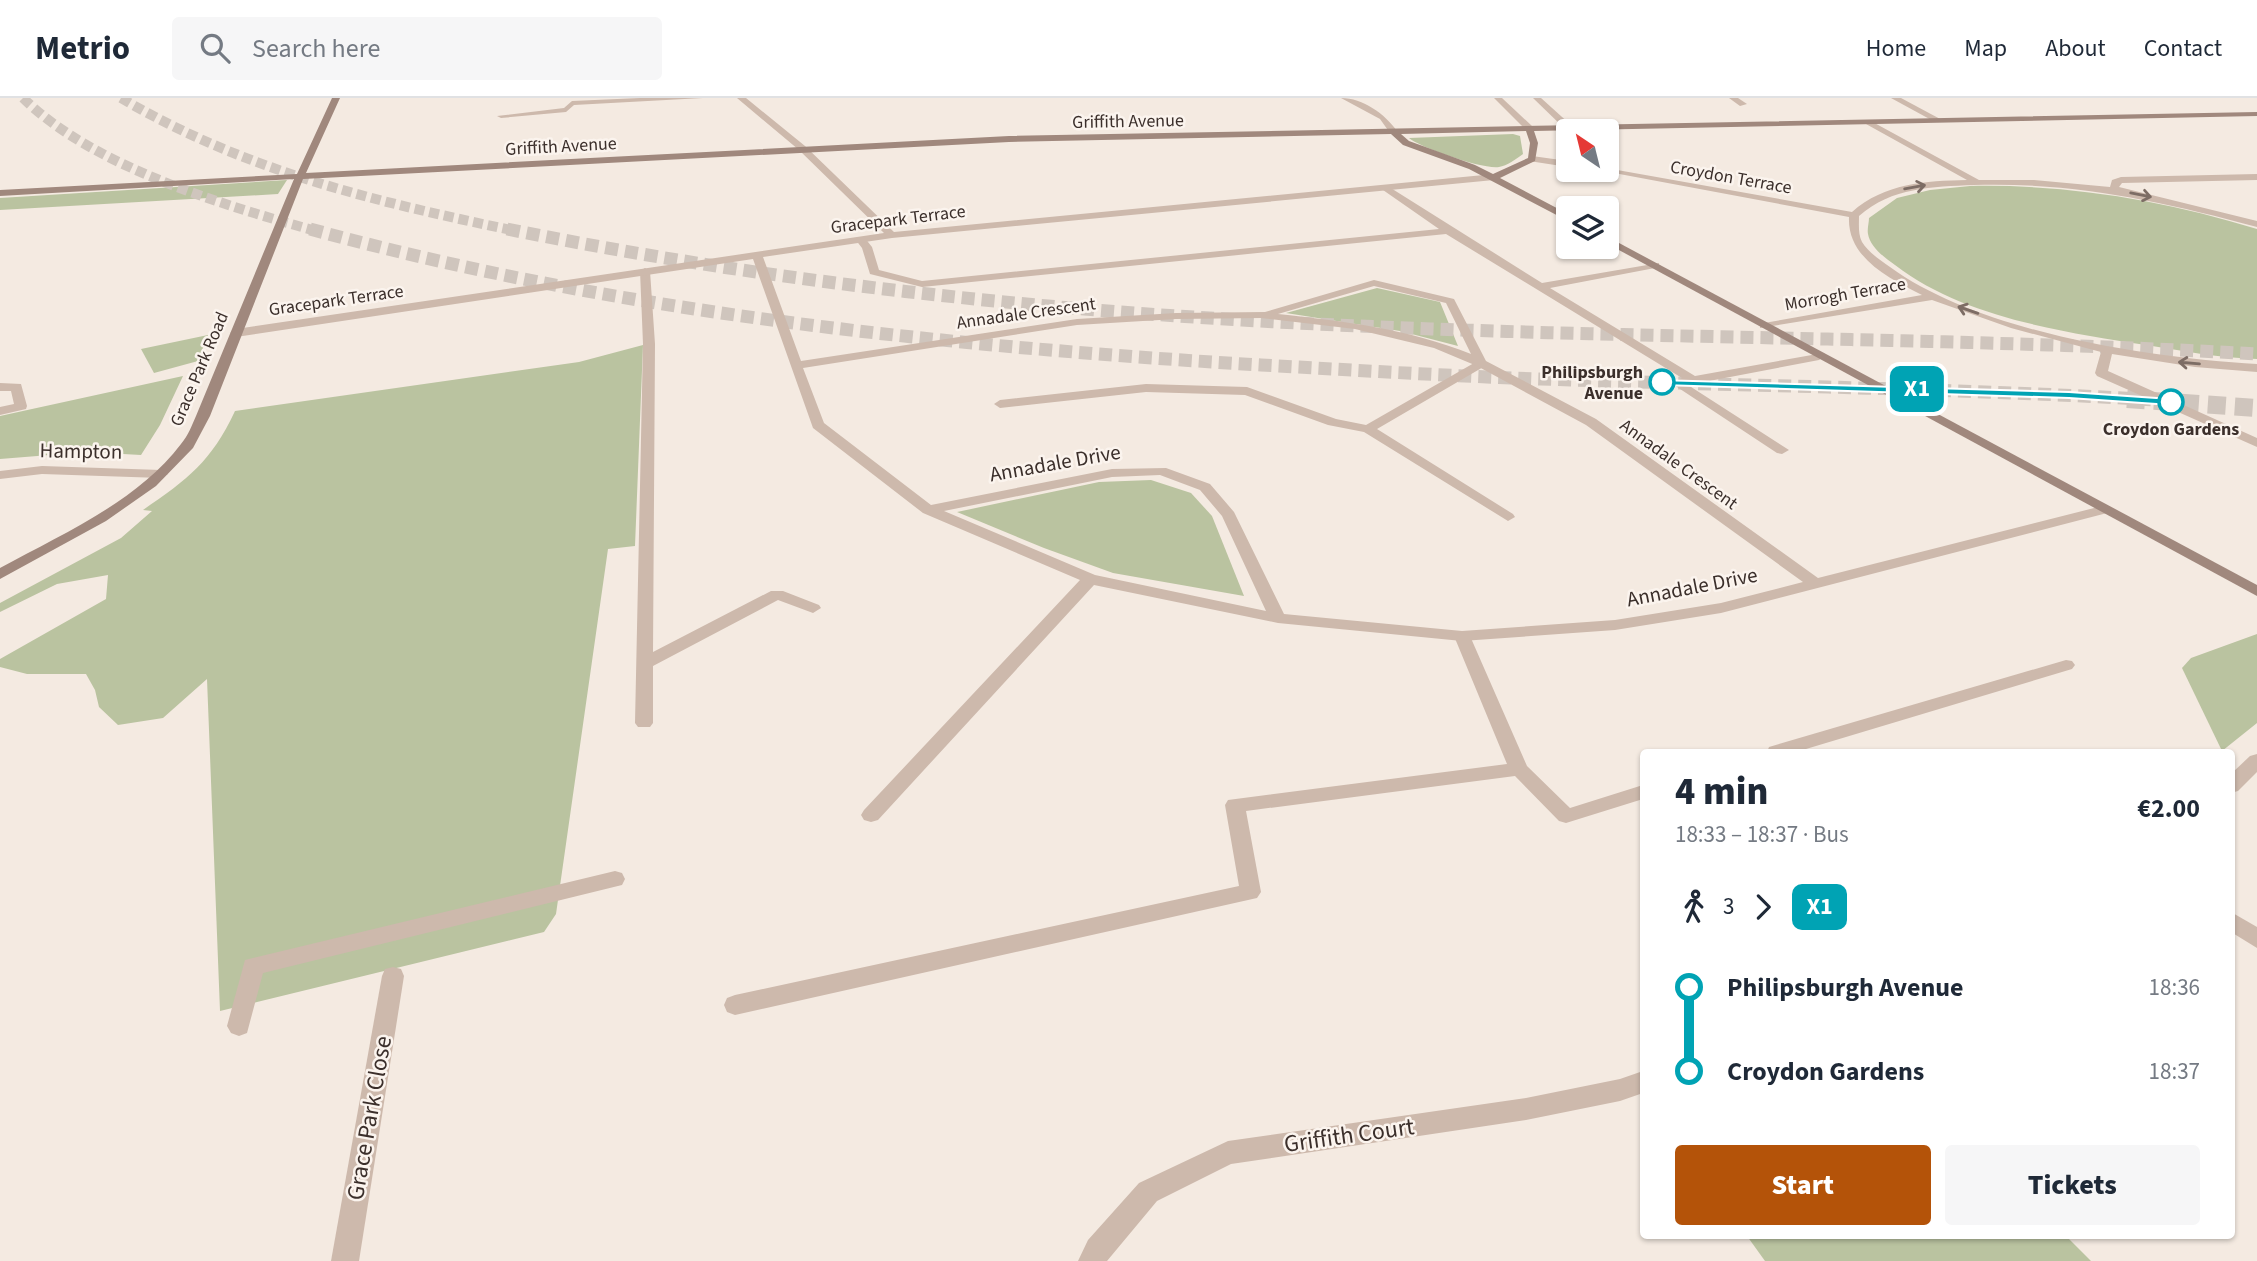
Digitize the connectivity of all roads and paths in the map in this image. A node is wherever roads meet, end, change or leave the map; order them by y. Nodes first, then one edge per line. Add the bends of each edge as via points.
1 (337, 98) edge
2 (699, 98) edge
3 (741, 98) edge
4 (1345, 98) edge
5 (1498, 98) edge
6 (1537, 98) edge
7 (1733, 98) edge
8 (1895, 98) edge
9 (1743, 104) dead end
10 (2257, 114) edge
11 (501, 116) dead end
12 (1559, 119) edge
13 (1938, 120) junction
14 (1869, 122) junction
15 (1619, 127) edge
16 (1529, 128) junction
17 (1556, 128) edge
18 (1393, 131) junction
19 (802, 148) junction
20 (1532, 159) junction
21 (1556, 162) edge
22 (1619, 173) edge
23 (300, 176) junction
24 (1494, 177) junction
25 (2257, 177) edge
26 (1977, 182) junction
27 (1386, 188) junction
28 (2119, 191) junction
29 (0, 193) edge
30 (1556, 211) edge
31 (1854, 215) junction
32 (2257, 224) edge
33 (1448, 231) junction
34 (892, 235) junction
35 (860, 239) junction
36 (1619, 246) edge
37 (757, 256) junction
38 (1655, 265) junction
39 (645, 271) junction
40 (1541, 287) junction
41 (1932, 297) junction
42 (1261, 315) junction
43 (1764, 326) junction
44 (236, 332) junction
45 (2107, 350) junction
46 (1819, 356) junction
47 (1481, 363) junction
48 (797, 365) junction
49 (2257, 368) edge
50 (1693, 380) junction
51 (0, 387) edge
52 (1000, 404) dead end
53 (0, 411) edge
54 (1368, 429) junction
55 (2257, 443) edge
56 (1782, 450) dead end
57 (161, 474) junction
58 (0, 475) edge
59 (2106, 509) junction
60 (928, 510) junction
61 (1508, 517) dead end
62 (0, 574) edge
63 (1090, 579) junction
64 (1814, 583) junction
65 (2257, 591) edge
66 (813, 608) dead end
67 (1278, 618) junction
68 (1462, 636) junction
69 (646, 663) junction
70 (2066, 665) dead end
71 (644, 723) dead end
72 (1786, 749) edge
73 (2257, 761) edge
74 (1519, 769) junction
75 (2235, 782) edge
76 (1640, 793) edge
77 (871, 815) dead end
78 (615, 878) dead end
79 (2235, 923) edge
80 (2257, 939) edge
81 (393, 976) dead end
82 (735, 1005) dead end
83 (239, 1026) dead end
84 (1640, 1083) edge
85 (345, 1261) edge
86 (1092, 1261) edge

1 - 23 main road, Grace Park Road
2 - 11 street via 572,103 566,110
3 - 19 street
4 - 18 street via 1383,117
5 - 16 street
6 - 12 street
7 - 9 street
8 - 13 street
10 - 13 main road, Griffith Avenue
13 - 14 main road, Griffith Avenue
14 - 15 main road, Griffith Avenue
14 - 26 street
16 - 17 main road, Griffith Avenue
16 - 18 main road, Griffith Avenue
16 - 20 main road via 1534,143
18 - 19 main road, Griffith Avenue
18 - 24 main road via 1406,144
19 - 23 main road, Griffith Avenue
19 - 34 street
20 - 21 street
20 - 24 main road, Gracepark Terrace
22 - 31 street, Croydon Terrace
23 - 29 main road, Griffith Avenue
23 - 44 main road, Grace Park Road
24 - 27 street, Gracepark Terrace
24 - 30 main road
25 - 28 street via 2121,180 2114,188
26 - 28 street via 2023,181
31 -> 26 street via 1881,196 1912,187
27 - 33 street
27 - 34 street, Gracepark Terrace
28 -> 32 street
31 - 41 street via 1855,237 1864,252
33 - 35 street via 922,284 874,272
33 - 40 street
34 - 35 street, Gracepark Terrace
35 - 37 street, Gracepark Terrace
36 - 38 main road
37 - 39 street, Gracepark Terrace
37 - 48 street, Annadale Drive
38 - 40 street
38 - 43 main road
39 - 44 street, Gracepark Terrace
39 - 69 street via 649,344
40 - 50 street
41 - 43 street, Morrogh Terrace
45 -> 41 street via 2009,324
42 - 47 street, Annadale Crescent via 1355,326 1438,345
42 - 47 street, Annadale Crescent via 1374,283 1450,301
42 - 48 street, Annadale Crescent via 1077,322
43 - 46 main road
44 - 57 main road, Grace Park Road via 188,445
49 -> 45 street via 2169,361
45 - 55 street via 2101,373
46 - 50 street
46 - 59 main road
47 - 54 street
47 - 64 street, Annadale Crescent via 1591,422
48 - 60 street, Annadale Drive via 818,425
50 - 56 street via 1677,383
51 - 53 street via 17,387 21,406
52 - 54 street via 1146,388 1247,391 1333,422
54 - 61 street
57 - 58 street, Hampton via 43,470
57 - 62 main road, Grace Park Road via 119,505
59 - 64 street, Annadale Drive
59 - 65 main road
60 - 63 street, Annadale Drive
60 - 67 street, Annadale Drive via 1112,473 1161,471 1205,487 1228,515
63 - 67 street, Annadale Drive
63 - 77 street
64 - 68 street, Annadale Drive via 1721,608 1615,625
66 - 69 street via 777,594
67 - 68 street, Annadale Drive
68 - 74 street
69 - 71 street
70 - 72 street
73 - 75 street
74 - 76 street via 1566,816
74 - 82 street via 1235,805 1250,892
78 - 83 street via 253,966
79 - 80 street
81 - 85 street, Grace Park Close
84 - 86 street, Griffith Court via 1526,1110 1228,1153 1148,1192

